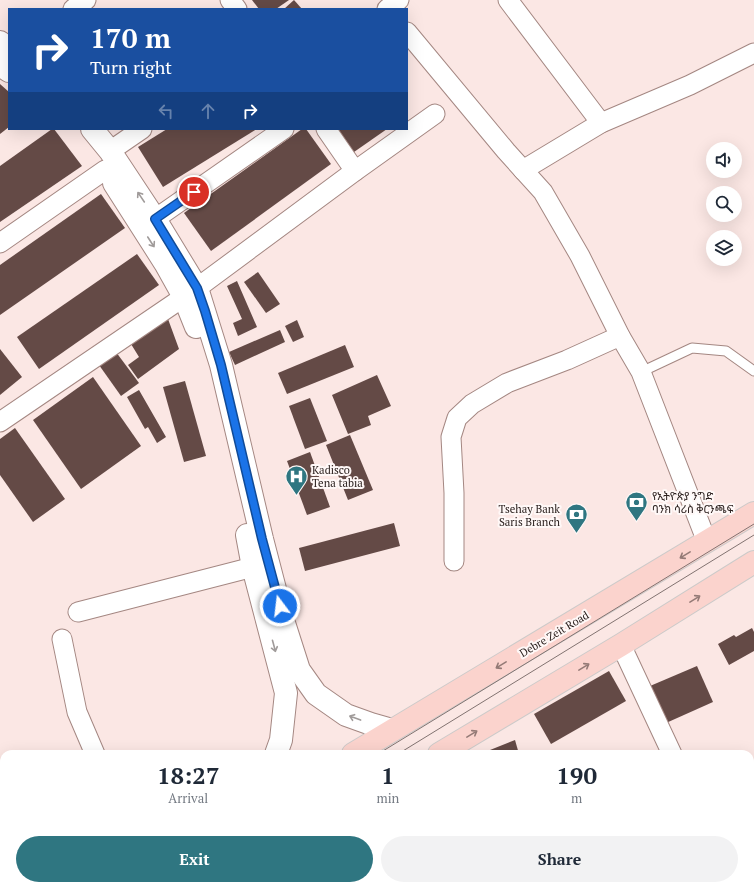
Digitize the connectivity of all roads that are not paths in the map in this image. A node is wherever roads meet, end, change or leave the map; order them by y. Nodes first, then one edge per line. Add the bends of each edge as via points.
1 (86, 0) edge
2 (230, 0) edge
3 (380, 0) edge
4 (399, 0) edge
5 (508, 0) edge
6 (74, 8) edge
7 (236, 8) edge
8 (386, 8) edge
9 (388, 8) edge
10 (408, 33) edge
11 (0, 42) edge
12 (8, 49) edge
13 (754, 52) edge
14 (435, 114) dead end
15 (601, 123) junction
16 (75, 130) edge
17 (92, 130) edge
18 (141, 130) edge
19 (283, 130) edge
20 (327, 130) edge
21 (107, 161) junction
22 (523, 170) junction
23 (355, 171) junction
24 (155, 219) junction
25 (0, 243) edge
26 (191, 293) junction
27 (620, 336) junction
28 (754, 371) edge
29 (641, 372) junction
30 (0, 422) edge
31 (754, 513) edge
32 (255, 541) junction
33 (707, 542) junction
34 (454, 560) dead end
35 (754, 562) edge
36 (253, 567) junction
37 (78, 612) dead end
38 (62, 639) dead end
39 (621, 645) junction
40 (392, 730) junction
41 (93, 750) edge
42 (277, 750) edge
43 (360, 750) edge
44 (446, 750) edge
45 (670, 750) edge

1 - 6 street
2 - 7 street
3 - 8 street
4 - 9 street
5 - 15 street
10 - 22 street
11 - 12 street
13 - 15 street via 690,85
14 - 23 street
15 - 22 street
16 - 21 street
17 - 21 street
18 - 21 street
19 - 24 street
20 - 23 street
24 -> 21 street
21 - 25 street
21 -> 26 street via 165,263
22 - 27 street via 543,192 580,256
23 - 26 street
24 - 26 street
26 - 30 street
26 - 32 street via 194,320
27 - 29 street
27 - 34 street via 507,383 472,404 457,418 451,437
28 - 29 lane via 726,350 692,348
29 - 33 street
31 - 33 main road, Debre Zeit Road
32 - 36 street
40 -> 32 street via 346,715 316,694 299,670
33 -> 40 main road, Debre Zeit Road
39 -> 35 main road
36 - 37 street
36 -> 42 street via 286,694 281,740
38 - 41 street via 77,712
44 -> 39 main road
39 - 45 street
40 - 43 main road, Debre Zeit Road

